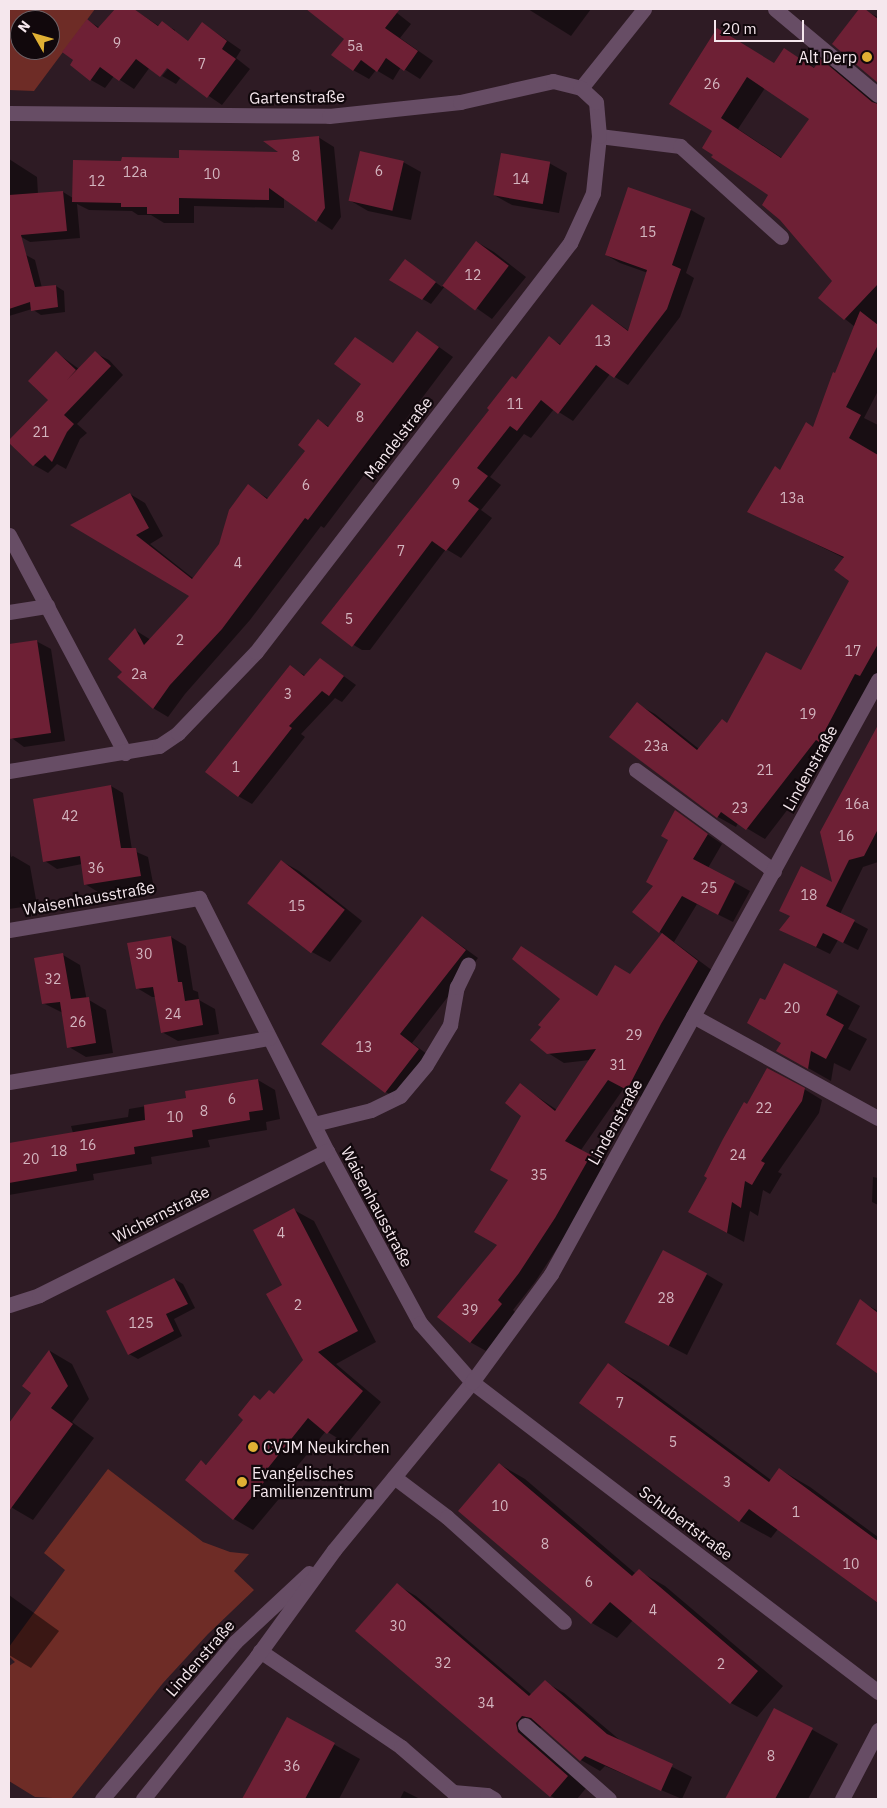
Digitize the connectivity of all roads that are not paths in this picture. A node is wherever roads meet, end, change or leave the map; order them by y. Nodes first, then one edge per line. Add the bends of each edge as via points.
1 (644, 9) edge
2 (783, 11) edge
3 (581, 88) junction
4 (878, 95) edge
5 (9, 113) edge
6 (599, 136) junction
7 (781, 237) dead end
8 (9, 535) edge
9 (48, 606) junction
10 (9, 612) edge
11 (878, 680) edge
12 (124, 753) junction
13 (636, 770) dead end
14 (9, 771) edge
15 (774, 871) junction
16 (9, 930) edge
17 (468, 964) dead end
18 (693, 1016) junction
19 (269, 1038) junction
20 (9, 1082) edge
21 (878, 1118) edge
22 (314, 1124) junction
23 (327, 1151) junction
24 (9, 1305) edge
25 (472, 1382) junction
26 (394, 1477) junction
27 (334, 1550) junction
28 (564, 1622) dead end
29 (260, 1651) junction
30 (878, 1692) edge
31 (525, 1725) dead end
32 (878, 1730) edge
33 (102, 1799) edge
34 (143, 1799) edge
35 (494, 1799) edge
36 (609, 1799) edge
37 (842, 1799) edge

1 - 3 street
2 - 4 street
3 - 5 street, Gartenstraße via 553,81 460,102 329,116
3 - 6 street, Mandelstraße via 596,102
6 - 7 street via 680,146
6 - 12 street, Mandelstraße via 593,193 570,243 256,652 178,733 159,746
8 - 9 street
9 - 10 street
9 - 12 street
11 - 15 street, Lindenstraße
12 - 14 street
13 - 15 street
15 - 18 street, Lindenstraße
16 - 19 street, Waisenhausstraße via 199,898
17 - 22 street via 456,987 450,1024 426,1065 400,1096 372,1110
18 - 21 street
18 - 25 street, Lindenstraße via 551,1274
19 - 20 street
19 - 22 street, Waisenhausstraße
22 - 23 street, Waisenhausstraße
23 - 24 street, Wichernstraße via 39,1295
23 - 25 street, Waisenhausstraße via 420,1323
25 - 26 street, Lindenstraße
25 - 30 street, Schubertstraße
26 - 27 street, Lindenstraße
26 - 28 street via 447,1517
27 - 29 street, Lindenstraße
27 - 33 street, Lindenstraße via 235,1642
29 - 34 street, Lindenstraße
29 - 35 street via 401,1746 453,1792 487,1795
31 - 36 street
32 - 37 street

